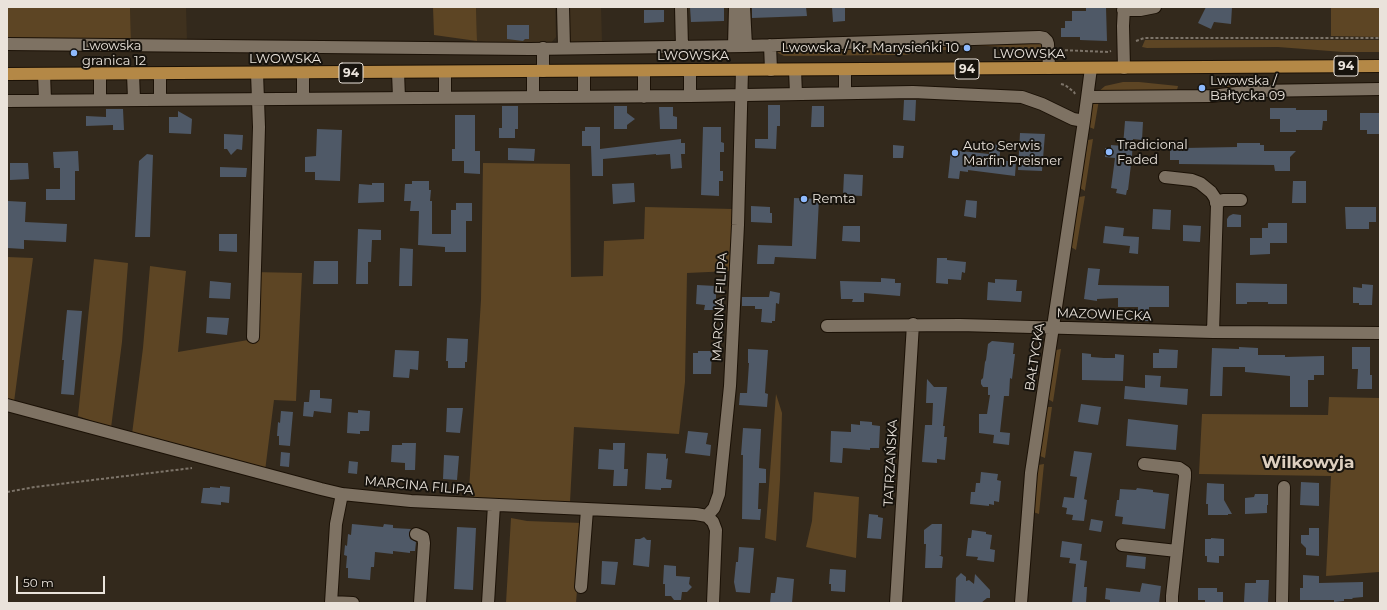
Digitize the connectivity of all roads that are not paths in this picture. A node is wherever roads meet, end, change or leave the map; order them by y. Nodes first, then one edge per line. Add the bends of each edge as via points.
1 (563, 7) edge
2 (680, 7) edge
3 (735, 7) edge
4 (744, 7) edge
5 (1155, 7) edge
6 (1124, 8) edge
7 (7, 44) edge
8 (770, 45) junction
9 (740, 46) junction
10 (682, 47) junction
11 (543, 48) junction
12 (564, 48) junction
13 (1380, 66) edge
14 (1049, 68) junction
15 (1091, 68) junction
16 (1124, 68) junction
17 (690, 70) junction
18 (742, 70) junction
19 (771, 70) junction
20 (796, 70) junction
21 (845, 70) junction
22 (538, 71) junction
23 (584, 71) junction
24 (644, 71) junction
25 (398, 72) junction
26 (445, 72) junction
27 (258, 73) junction
28 (303, 73) junction
29 (7, 74) edge
30 (44, 74) junction
31 (100, 74) junction
32 (134, 74) junction
33 (160, 74) junction
34 (1380, 89) edge
35 (845, 92) junction
36 (796, 94) junction
37 (690, 96) junction
38 (742, 96) junction
39 (584, 97) junction
40 (644, 97) junction
41 (303, 98) junction
42 (399, 98) junction
43 (445, 98) junction
44 (534, 98) junction
45 (1082, 98) junction
46 (160, 99) junction
47 (258, 99) junction
48 (45, 100) junction
49 (100, 100) junction
50 (134, 100) junction
51 (7, 101) edge
52 (1084, 121) junction
53 (1165, 177) dead end
54 (1241, 200) dead end
55 (1216, 203) junction
56 (913, 324) junction
57 (827, 326) dead end
58 (1054, 328) junction
59 (1213, 332) junction
60 (1380, 333) edge
61 (253, 337) dead end
62 (7, 405) edge
63 (1144, 464) dead end
64 (1284, 487) dead end
65 (342, 494) junction
66 (494, 505) junction
67 (587, 510) junction
68 (707, 516) junction
69 (416, 534) dead end
70 (1122, 545) dead end
71 (1177, 551) junction
72 (581, 587) dead end
73 (331, 602) edge
74 (353, 603) edge
75 (420, 603) edge
76 (488, 603) edge
77 (713, 603) edge
78 (896, 603) edge
79 (1021, 603) edge
80 (1172, 603) edge
81 (1282, 603) edge

1 - 12 street
2 - 10 street
3 - 9 street
4 - 9 street
5 - 6 street via 1140,10
6 - 16 street via 1119,44
7 - 11 street
8 - 9 street
8 - 14 street via 1039,37 1047,41
8 - 19 street
9 - 10 street
10 - 12 street
11 - 12 street
11 - 22 street
13 - 16 main road, LWOWSKA / 94
14 - 15 main road, LWOWSKA / 94
14 - 21 main road, LWOWSKA / 94
15 - 16 main road, LWOWSKA / 94
15 - 45 street, BAŁTYCKA
17 - 18 main road, LWOWSKA / 94
17 - 24 main road, LWOWSKA / 94
17 - 37 street
18 - 19 main road, LWOWSKA / 94
18 - 38 street, MARCINA FILIPA
19 - 20 main road, LWOWSKA / 94
20 - 21 main road, LWOWSKA / 94
20 - 36 street
21 - 35 street
22 - 23 main road, LWOWSKA / 94
22 - 26 main road, LWOWSKA / 94
22 - 44 street
23 - 24 main road, LWOWSKA / 94
23 - 39 street
24 - 40 street
25 - 26 main road, LWOWSKA / 94
25 - 28 main road, LWOWSKA / 94
25 - 42 street
26 - 43 street
27 - 28 main road, LWOWSKA / 94
27 - 33 main road, LWOWSKA / 94
27 - 47 street
28 - 41 street
29 - 30 main road, LWOWSKA / 94
30 - 31 main road, LWOWSKA / 94
30 - 48 street
31 - 32 main road, LWOWSKA / 94
31 - 49 street
32 - 33 main road, LWOWSKA / 94
32 - 50 street
33 - 46 street
34 - 45 street
35 - 36 street
35 - 52 street via 1022,97 1073,119
36 - 38 street
37 - 38 street
37 - 40 street
38 - 68 street, MARCINA FILIPA via 730,386 719,494 714,508
39 - 40 street
39 - 44 street
41 - 42 street
41 - 47 street
42 - 43 street
43 - 44 street
45 - 52 street, BAŁTYCKA
46 - 47 street
46 - 50 street
47 - 61 street
48 - 49 street
48 - 51 street
49 - 50 street
52 - 58 street, BAŁTYCKA
53 - 55 street via 1183,178 1200,183 1212,192
54 - 55 street via 1223,200
55 - 59 street
56 - 57 street, MAZOWIECKA
56 - 58 street, MAZOWIECKA
56 - 78 street, TATRZAŃSKA
58 - 59 street, MAZOWIECKA
58 - 79 street, BAŁTYCKA via 1031,473
59 - 60 street, MAZOWIECKA
62 - 65 street, MARCINA FILIPA
63 - 71 street via 1179,468 1185,472
64 - 81 street
65 - 66 street, MARCINA FILIPA
65 - 73 street via 336,524
66 - 67 street, MARCINA FILIPA
66 - 76 street
67 - 68 street, MARCINA FILIPA
67 - 72 street
68 - 77 street via 716,530
69 - 75 street via 423,537 424,543
70 - 71 street
71 - 80 street
73 - 74 street

